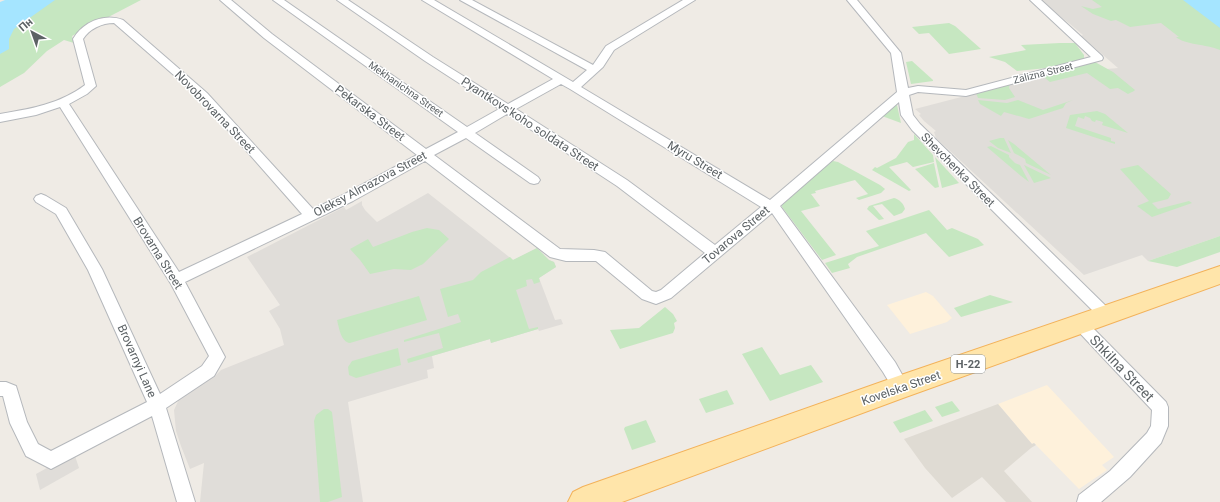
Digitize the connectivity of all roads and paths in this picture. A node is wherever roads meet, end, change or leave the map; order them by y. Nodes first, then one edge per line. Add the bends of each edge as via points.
1 (225, 0) edge
2 (278, 0) edge
3 (342, 0) edge
4 (427, 0) edge
5 (690, 0) edge
6 (852, 0) edge
7 (1034, 0) edge
8 (455, 3) edge
9 (594, 70) junction
10 (560, 80) junction
11 (574, 87) junction
12 (903, 93) junction
13 (63, 103) junction
14 (507, 109) junction
15 (0, 118) edge
16 (467, 132) junction
17 (425, 156) junction
18 (534, 180) dead end
19 (41, 199) dead end
20 (772, 206) junction
21 (311, 216) junction
22 (555, 253) joint
23 (715, 253) junction
24 (1220, 275) edge
25 (176, 280) junction
26 (1106, 316) junction
27 (1081, 325) junction
28 (901, 387) junction
29 (0, 389) edge
30 (157, 405) junction
31 (186, 502) edge
32 (583, 502) edge
33 (1086, 502) edge

1 - 17 street, Pekarska Street
2 - 16 street, Mekhanichna Street
3 - 14 street, Pyantkovsʹkoho soldata Street
4 - 8 street, Myru Street
5 - 9 street via 610,48
6 - 12 street, Shevchenka Street via 896,52
7 - 12 street, Zalizna Street via 1098,58 966,93 918,89
8 - 9 street
8 - 10 street, Myru Street
9 - 11 street
10 - 11 street, Myru Street
10 - 14 street, Oleksy Almazova Street
11 - 20 street, Myru Street
12 - 20 street, Tovarova Street
12 - 26 street, Shevchenka Street via 907,115 919,131
13 - 15 street
13 - 21 street, Novobrovarna Street via 91,86 78,36 84,30 111,19 120,22 202,95
13 - 25 street, Brovarna Street
14 - 16 street, Oleksy Almazova Street
14 - 23 street, Pyantkovsʹkoho soldata Street via 622,183
16 - 17 street, Oleksy Almazova Street
16 - 18 street, Mekhanichna Street
17 - 21 street, Oleksy Almazova Street
17 - 22 street, Pekarska Street
19 - 30 street, Brovarnyi Lane via 61,211 96,269
20 - 23 street, Tovarova Street
20 - 28 street, Myru Street via 816,264
21 - 25 street, Oleksy Almazova Street
22 - 23 street, Tovarova Street via 566,256 600,256 647,295 656,298 666,294
24 - 26 main road, Kovelska Street / Н-22
25 - 30 street, Brovarna Street via 217,357 208,371
26 - 27 main road, Kovelska Street / Н-22
27 - 28 main road, Kovelska Street / Н-22
27 - 33 street, Shkilna Street via 1160,407 1160,421 1155,438 1115,480
28 - 32 main road, Kovelska Street / Н-22
29 - 30 street, Brovarnyi Lane via 10,391 19,423 32,450 51,460
30 - 31 street

